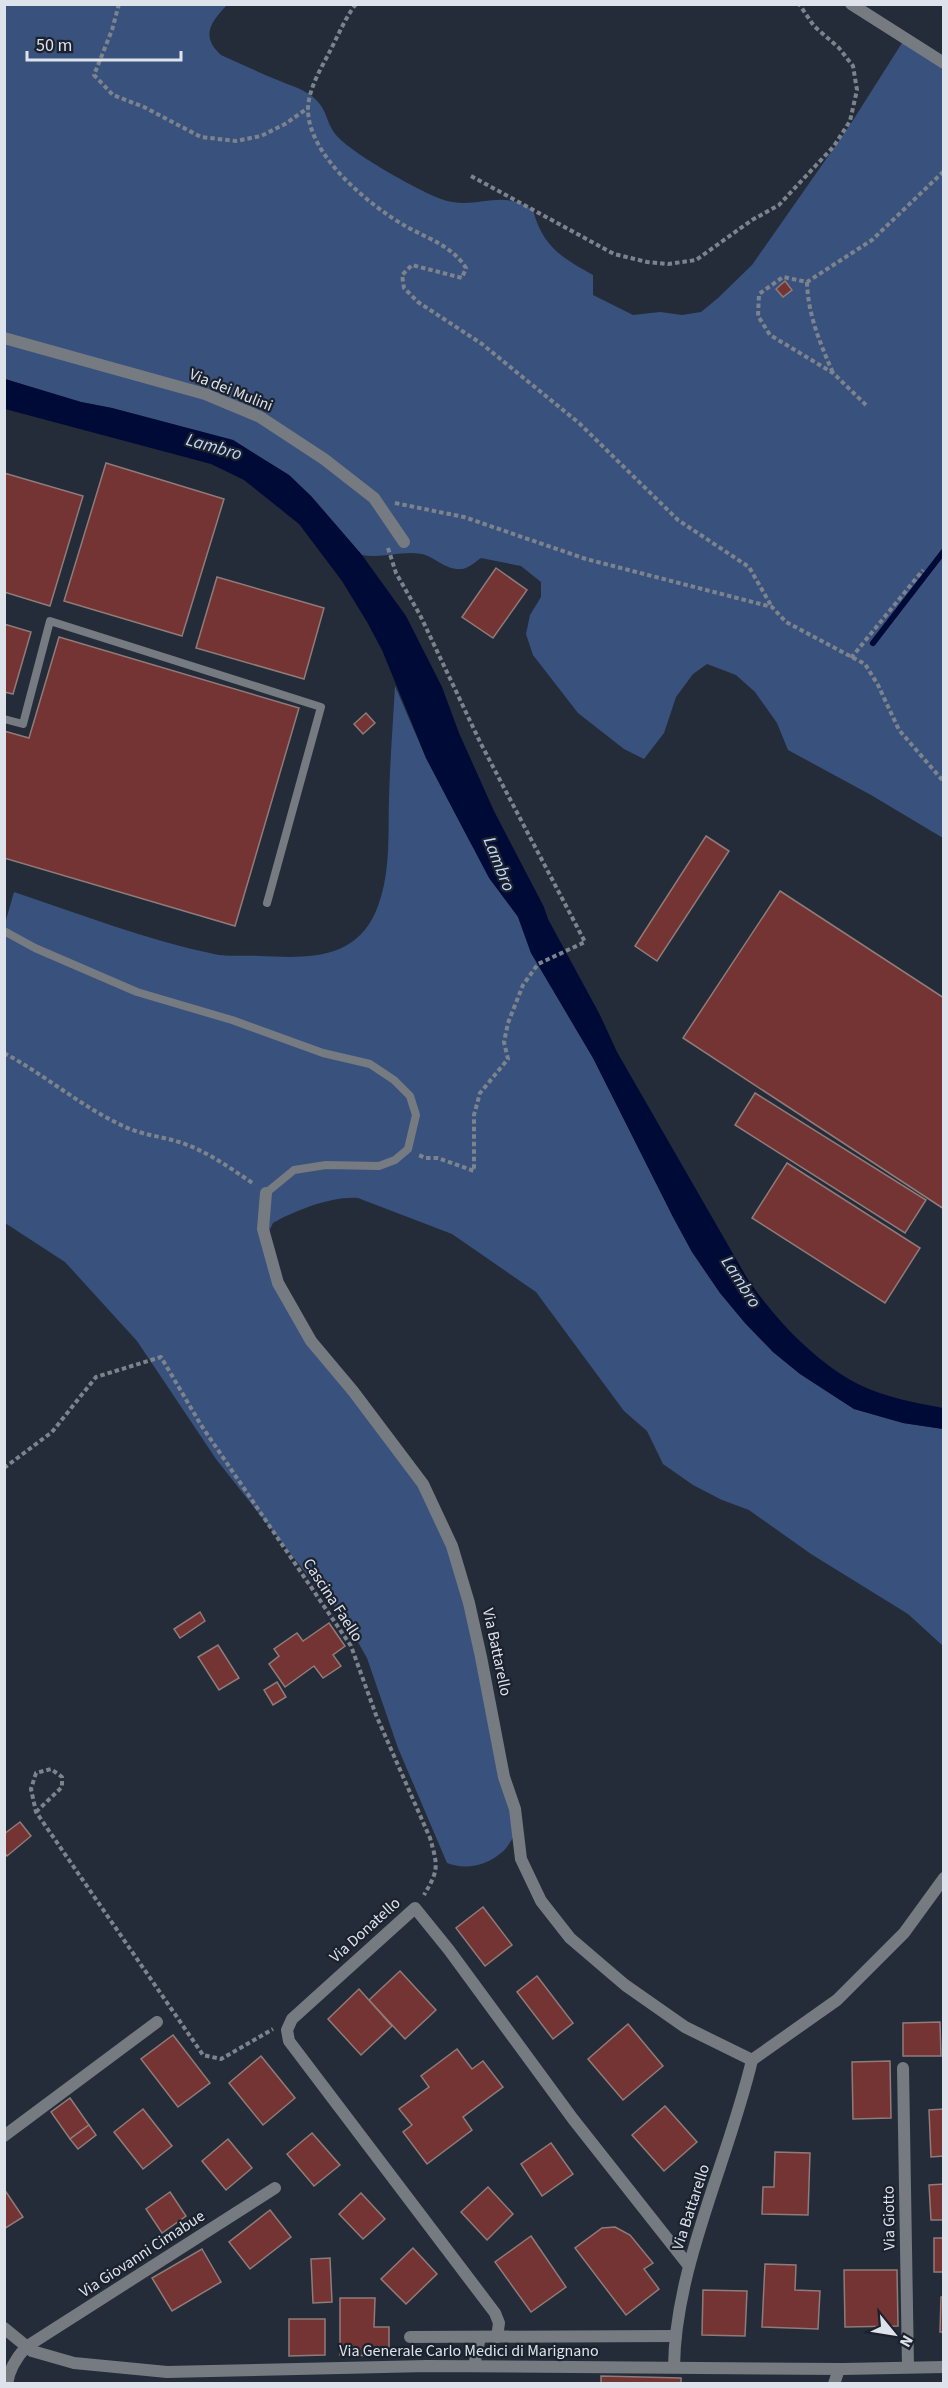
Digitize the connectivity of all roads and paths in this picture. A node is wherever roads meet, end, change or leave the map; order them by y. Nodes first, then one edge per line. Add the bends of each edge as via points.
1 (119, 4) edge
2 (356, 4) edge
3 (799, 4) edge
4 (851, 4) edge
5 (944, 63) edge
6 (308, 108) junction
7 (944, 171) edge
8 (471, 176) dead end
9 (807, 282) junction
10 (4, 338) edge
11 (833, 373) junction
12 (866, 405) dead end
13 (374, 498) junction
14 (387, 539) dead end
15 (404, 542) dead end
16 (922, 570) dead end
17 (772, 607) junction
18 (851, 658) junction
19 (4, 719) edge
20 (944, 782) edge
21 (267, 903) dead end
22 (4, 931) edge
23 (4, 1053) edge
24 (408, 1149) junction
25 (263, 1191) junction
26 (4, 1468) edge
27 (36, 1812) junction
28 (944, 1878) edge
29 (415, 1908) junction
30 (292, 2019) junction
31 (157, 2022) dead end
32 (753, 2060) junction
33 (903, 2068) dead end
34 (4, 2136) edge
35 (275, 2188) dead end
36 (689, 2266) junction
37 (4, 2328) edge
38 (676, 2336) junction
39 (410, 2337) dead end
40 (480, 2337) junction
41 (497, 2337) junction
42 (27, 2348) junction
43 (474, 2366) junction
44 (674, 2367) junction
45 (908, 2367) junction
46 (944, 2367) edge
47 (839, 2369) junction
48 (7, 2384) edge
49 (834, 2384) edge

1 - 6 path via 94,75 113,95 144,106 201,137 236,141 261,136
2 - 6 path via 316,79
3 - 8 path via 814,26 853,66 857,90 850,121 834,146 779,205 696,260 657,263 614,254
4 - 5 street
6 - 17 path via 314,139 335,170 398,221 440,243 460,258 466,268 462,278 412,265 402,275 404,288 418,302 482,344 579,423 678,520 749,567
7 - 9 path via 872,240
9 - 11 path via 815,330
9 - 11 path via 783,277 759,294 758,316 770,335
10 - 13 street, Via dei Mulini via 205,394 260,417
11 - 12 path
13 - 15 street, Via dei Mulini
13 - 17 path via 464,517 586,559
14 - 24 path via 396,573 585,942 538,964 523,984 504,1042 508,1059 480,1093 474,1115 474,1171 438,1158 425,1158
16 - 18 path
17 - 18 path via 786,622
18 - 20 path via 865,664 899,730
19 - 21 lane via 23,724 50,621 321,707
22 - 24 lane via 137,992 323,1053 370,1064 410,1096 416,1115
23 - 25 path via 100,1113 131,1129 180,1142 215,1157
24 - 25 lane via 379,1166 326,1165 294,1170
25 - 32 street, Via Battarello via 262,1229 278,1283 311,1341 423,1484 452,1546 479,1646 504,1778 515,1809 521,1859 541,1901 570,1938 625,1985 685,2027
26 - 29 path, Cascina Faello via 52,1432 96,1377 161,1358 201,1425 351,1646 435,1855 435,1877
27 - 27 path via 32,1789 36,1773 51,1769 62,1777 62,1787
27 - 30 path via 203,2055 222,2059
28 - 32 street via 904,1933 837,2000
29 - 30 street, Via Donatello
29 - 36 street, Via Donatello
30 - 41 street via 287,2030 294,2049 495,2313 499,2323
31 - 34 street
32 - 36 street, Via Battarello
33 - 45 street, Via Giotto
35 - 42 street, Via Giovanni Cimabue
36 - 38 street, Via Battarello
37 - 42 street, Via Generale Carlo Medici di Marignano
38 - 41 street
38 - 44 street, Via Battarello
39 - 40 street
40 - 41 street
40 - 43 street
42 - 43 street, Via Generale Carlo Medici di Marignano via 74,2363 168,2372
42 - 48 street via 14,2364
43 - 44 street, Via Generale Carlo Medici di Marignano
44 - 47 street, Via Generale Carlo Medici di Marignano
45 - 46 street, Via Generale Carlo Medici di Marignano
45 - 47 street, Via Generale Carlo Medici di Marignano
47 - 49 street

